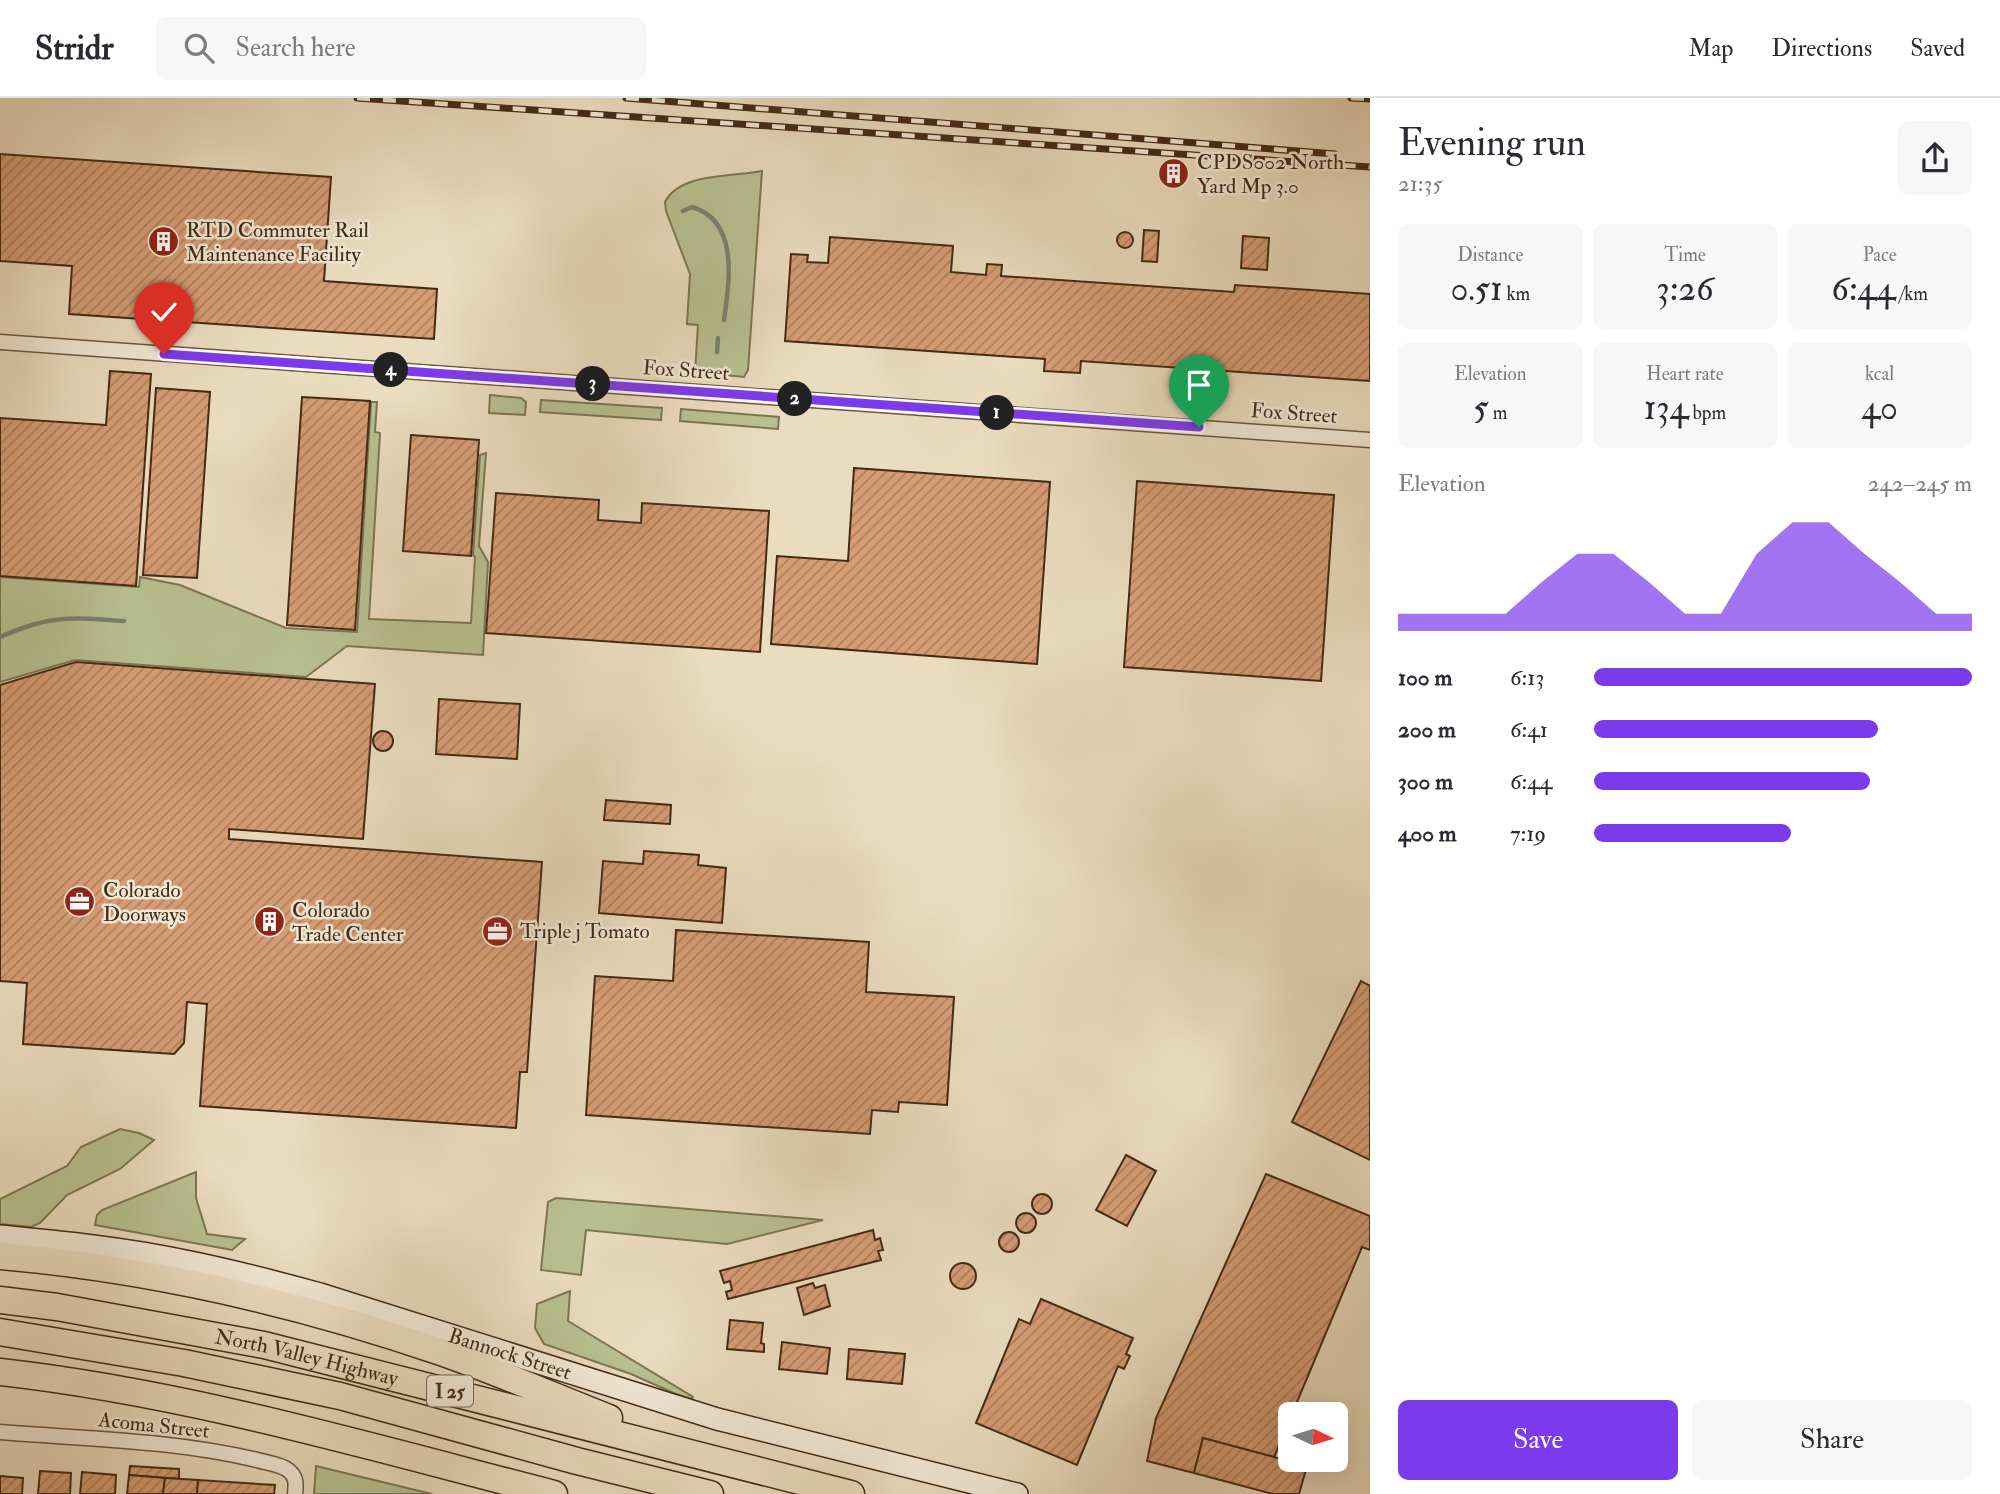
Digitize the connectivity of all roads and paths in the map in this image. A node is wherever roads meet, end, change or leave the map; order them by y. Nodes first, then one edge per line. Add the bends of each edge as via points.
1 (0, 342) edge
2 (1370, 439) edge
3 (0, 1236) edge
4 (0, 1256) edge
5 (0, 1300) edge
6 (0, 1332) edge
7 (0, 1372) edge
8 (0, 1432) edge
9 (753, 1469) junction
10 (296, 1488) edge
11 (554, 1494) edge
12 (710, 1494) edge
13 (851, 1494) edge
14 (1017, 1494) edge

1 - 2 street, Fox Street
3 - 14 street, Bannock Street via 114,1248 245,1274 717,1419
4 - 9 highway via 172,1279 336,1319 442,1353
5 - 9 highway, North Valley Highway / I 25 via 264,1345
6 - 12 highway via 184,1363 340,1396
7 - 11 highway via 221,1411
8 - 10 street, Acoma Street via 202,1449 284,1467 291,1472
9 - 13 highway, North Valley Highway / I 25

